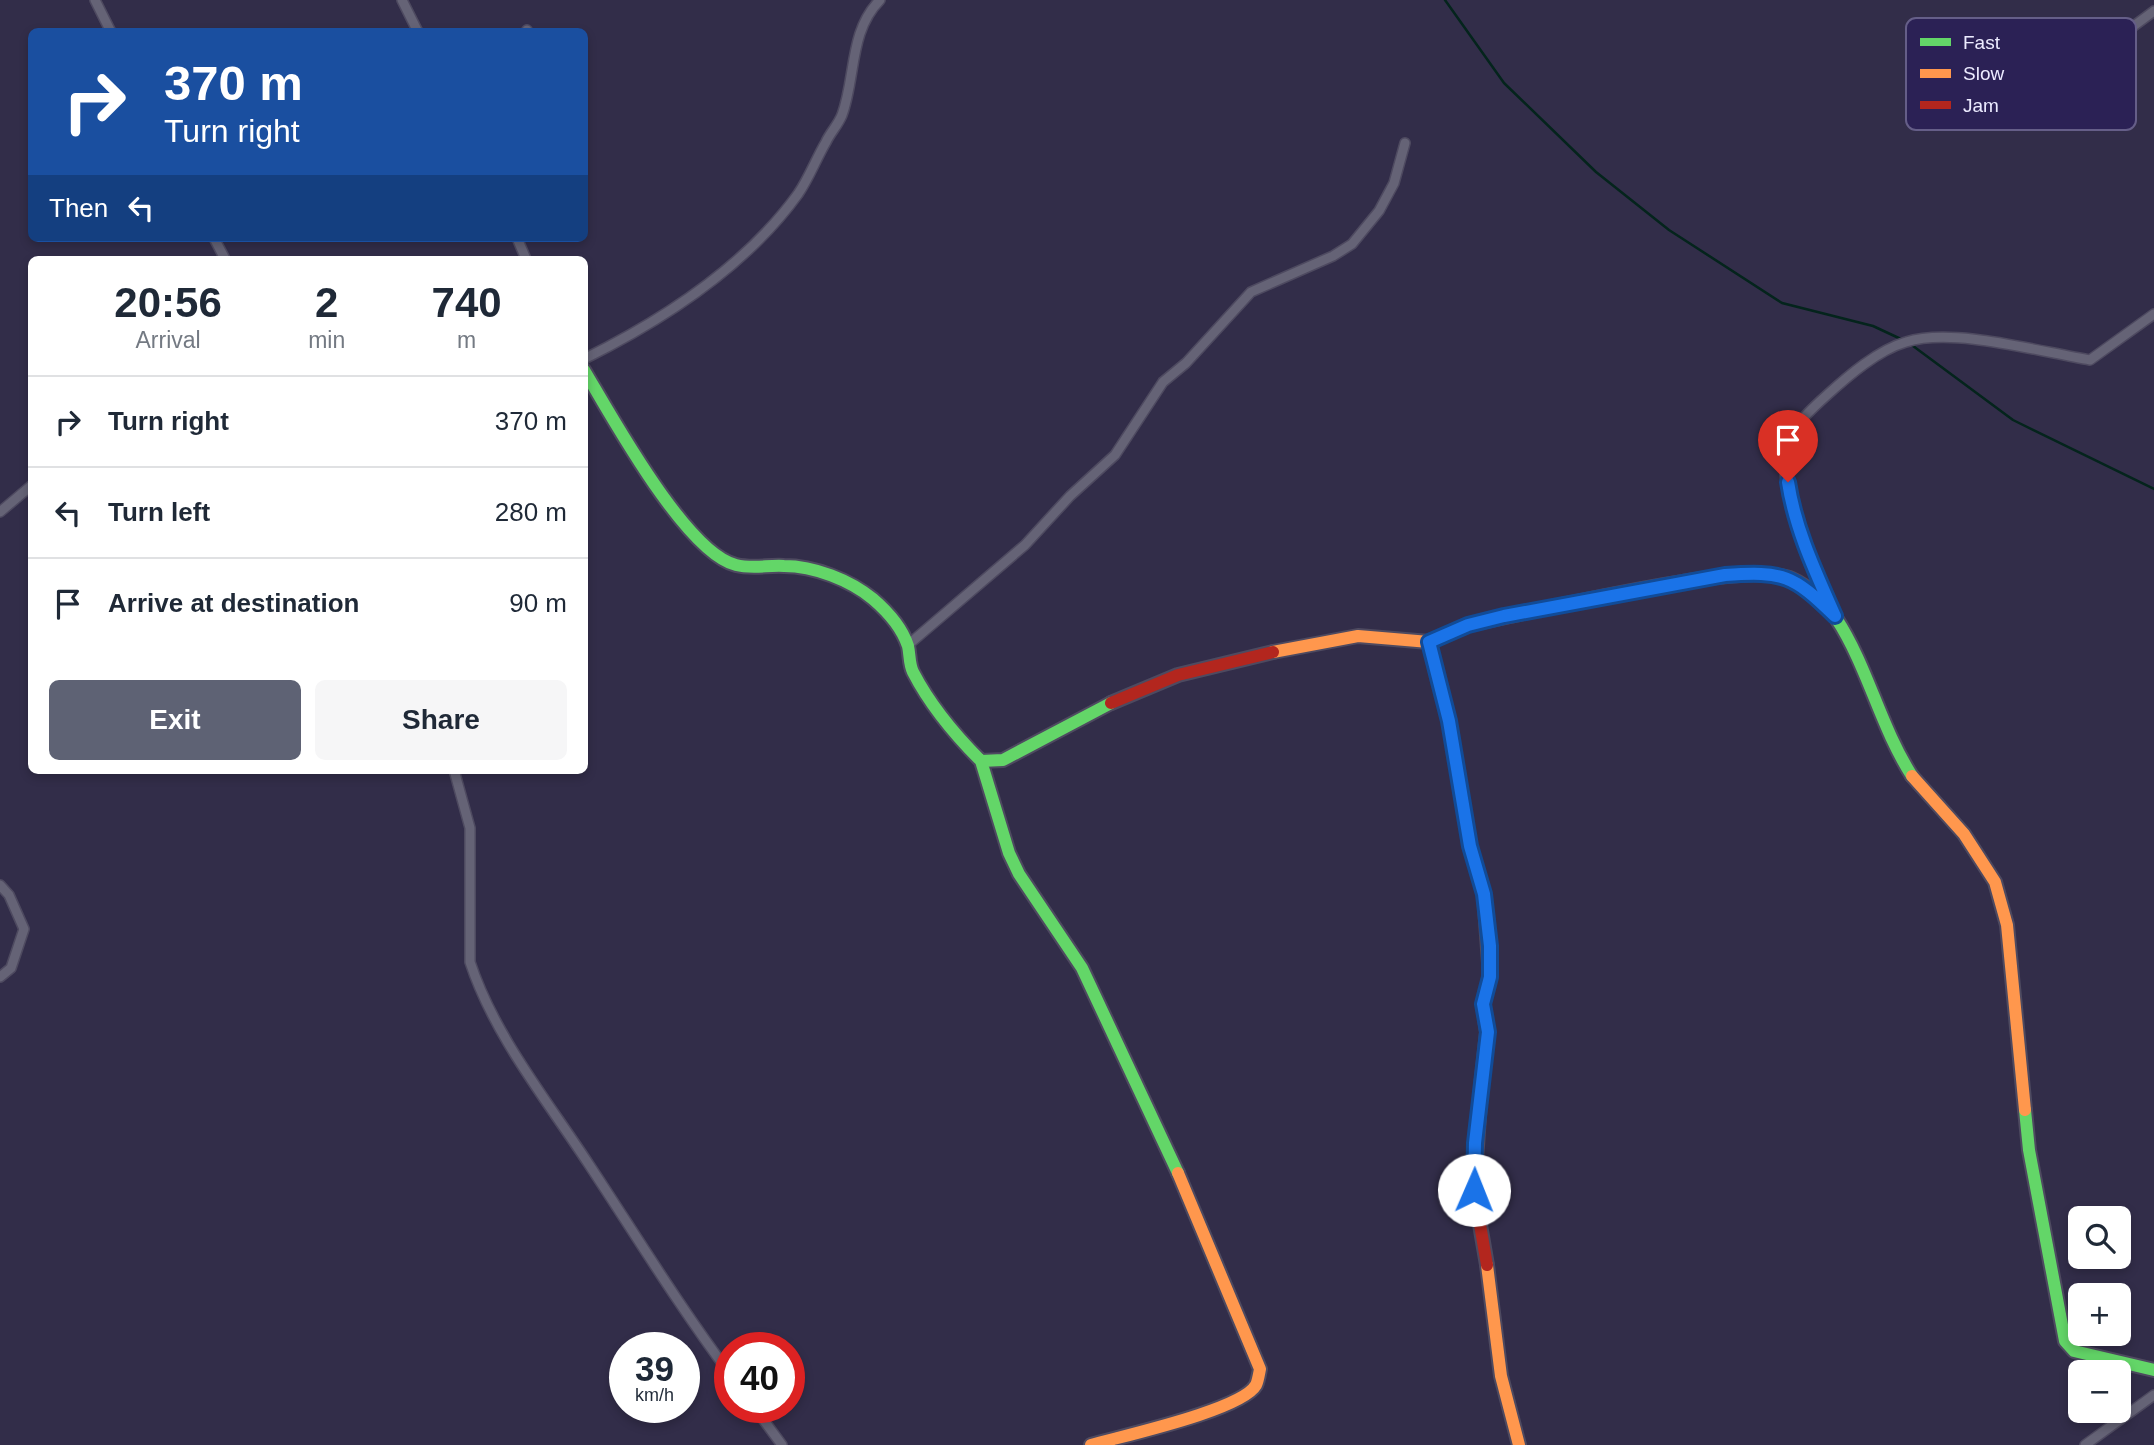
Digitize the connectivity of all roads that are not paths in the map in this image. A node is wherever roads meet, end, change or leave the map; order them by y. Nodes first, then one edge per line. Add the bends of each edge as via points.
1 (96, 0) edge
2 (402, 0) edge
3 (880, 0) edge
4 (2154, 10) edge
5 (2136, 24) edge
6 (109, 28) edge
7 (416, 28) edge
8 (1405, 143) dead end
9 (2154, 314) edge
10 (588, 357) edge
11 (588, 377) edge
12 (28, 488) edge
13 (0, 512) edge
14 (1835, 616) junction
15 (1429, 642) junction
16 (908, 645) junction
17 (981, 761) junction
18 (455, 774) edge
19 (0, 885) edge
20 (0, 977) edge
21 (714, 1351) edge
22 (2154, 1370) edge
23 (2154, 1395) edge
24 (766, 1423) edge
25 (782, 1445) edge
26 (1091, 1445) edge
27 (1519, 1445) edge
28 (2085, 1445) edge

1 - 6 street
2 - 7 street
3 - 10 street via 861,27 841,117 807,180 781,215 736,260 684,300 628,338
4 - 5 street
8 - 16 street via 1394,183 1379,211 1352,244 1251,292 1163,382 1115,455 1025,545
9 - 14 street via 2091,360 1990,342 1907,342 1837,386 1800,419 1788,439 1785,462 1791,502
11 - 16 street via 681,519 710,553 751,569 805,569 869,596
12 - 13 street
14 - 15 street via 1791,579 1761,573 1504,616
14 - 22 street via 1868,679 1901,759 1918,786 1981,858 2001,899 2029,1150 2065,1341 2074,1351
15 - 17 street via 1358,636 1178,675 1084,715 1003,760
15 - 27 street via 1484,894 1490,977 1483,1004 1488,1032 1474,1190 1501,1376
16 - 17 street via 913,672
17 - 26 street via 1009,853 1082,968 1201,1223 1260,1369 1250,1392 1222,1407
18 - 21 street via 470,828 470,962 475,978 503,1034
19 - 20 street via 24,929 11,968
23 - 28 street
24 - 25 street

